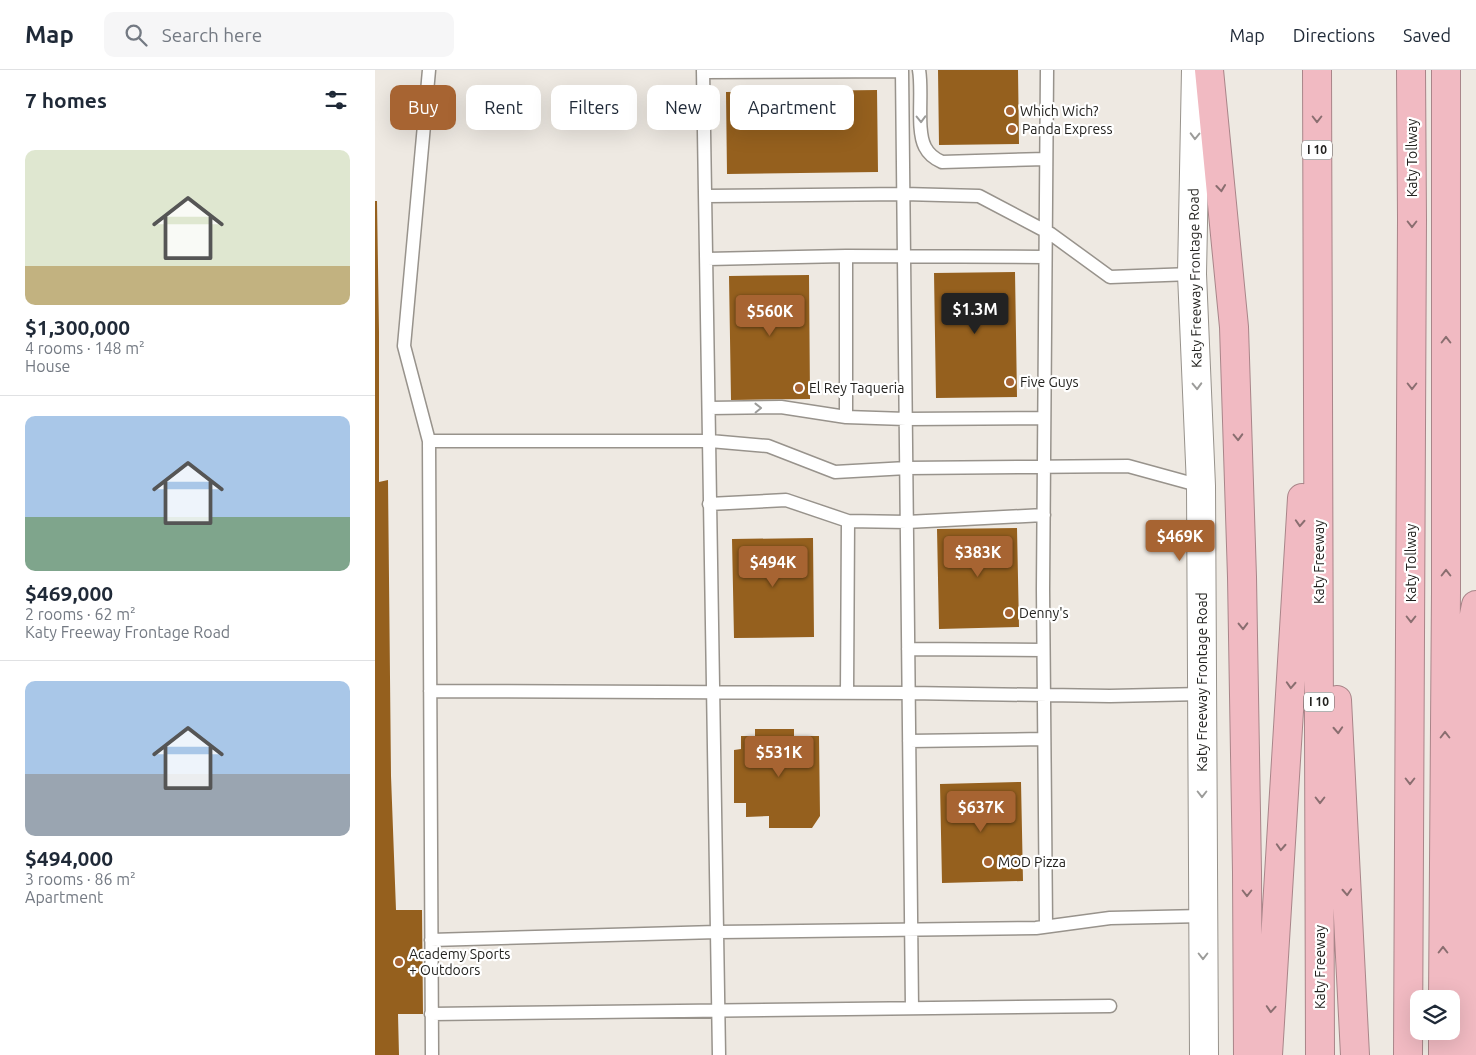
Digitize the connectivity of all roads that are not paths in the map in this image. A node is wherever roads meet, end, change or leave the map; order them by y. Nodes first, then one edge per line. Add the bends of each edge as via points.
1 (429, 70) edge
2 (902, 70) edge
3 (919, 70) edge
4 (1047, 70) edge
5 (1196, 70) edge
6 (1209, 70) edge
7 (1317, 70) edge
8 (1411, 70) edge
9 (1446, 70) edge
10 (703, 71) edge
11 (1046, 159) junction
12 (904, 194) junction
13 (706, 196) junction
14 (1318, 229) junction
15 (1045, 231) junction
16 (847, 256) junction
17 (903, 257) junction
18 (1045, 257) junction
19 (707, 259) junction
20 (1192, 274) junction
21 (1318, 349) junction
22 (709, 408) junction
23 (846, 417) junction
24 (1044, 418) junction
25 (906, 419) junction
26 (429, 441) junction
27 (709, 441) junction
28 (1044, 467) junction
29 (907, 468) junction
30 (1201, 486) junction
31 (709, 504) junction
32 (1044, 514) junction
33 (848, 521) junction
34 (907, 522) junction
35 (1476, 605) edge
36 (909, 649) junction
37 (1043, 650) junction
38 (430, 691) junction
39 (713, 692) junction
40 (847, 692) junction
41 (909, 693) junction
42 (1202, 694) junction
43 (1044, 695) junction
44 (1044, 739) junction
45 (909, 741) junction
46 (1203, 916) junction
47 (1046, 926) junction
48 (911, 930) junction
49 (717, 932) junction
50 (431, 940) junction
51 (1443, 990) edge
52 (1110, 1006) dead end
53 (912, 1008) junction
54 (719, 1011) junction
55 (431, 1014) junction
56 (1443, 1040) edge
57 (432, 1055) edge
58 (719, 1055) edge
59 (1204, 1055) edge
60 (1248, 1055) edge
61 (1268, 1055) edge
62 (1320, 1055) edge
63 (1355, 1055) edge
64 (1408, 1055) edge
65 (1443, 1055) edge
66 (1467, 1055) edge

1 - 26 lane via 404,346
2 - 10 lane
2 - 12 lane
3 -> 11 lane via 921,135 925,147 935,159 942,162
4 - 11 lane
5 -> 20 main road, Katy Freeway Frontage Road
6 -> 60 highway via 1234,326 1242,577
7 -> 14 highway, Katy Freeway / I 10
8 -> 64 highway, Katy Tollway
51 -> 9 highway
10 - 13 lane
11 - 15 lane
12 - 13 lane
12 - 15 lane via 979,196
12 - 17 lane
13 - 19 lane
14 - 21 highway, Katy Freeway / I 10
14 -> 61 highway
15 - 18 lane
15 - 20 lane via 1110,278
16 - 17 lane
16 - 19 lane
16 - 23 lane
17 - 18 lane
17 - 25 lane
18 - 24 lane
19 - 22 lane
20 -> 30 main road, Katy Freeway Frontage Road
21 -> 62 highway, Katy Freeway / I 10
21 -> 63 highway
22 -> 23 lane via 781,407
22 - 27 lane
23 - 25 lane
24 - 25 lane
24 - 28 lane
25 - 29 lane
26 - 27 lane
26 - 38 lane
27 - 29 lane via 768,446 835,472
27 - 31 lane
28 - 29 lane
28 - 30 lane via 1128,466
28 - 32 lane
29 - 34 lane
30 - 42 main road, Katy Freeway Frontage Road
31 - 33 lane via 786,500
31 - 39 lane
32 - 34 lane
32 - 37 lane
33 - 34 lane
33 - 40 lane
34 - 36 lane
35 - 66 highway via 1471,629
36 - 37 lane
36 - 41 lane
37 - 43 lane
38 - 39 lane
38 - 50 lane
39 - 40 lane
39 - 49 lane
40 - 41 lane
41 - 43 lane
41 - 45 lane
42 - 43 lane
42 -> 46 main road, Katy Freeway Frontage Road
43 - 44 lane
44 - 45 lane
44 - 47 lane
45 - 48 lane
46 - 47 lane via 1110,918
46 -> 59 main road, Katy Freeway Frontage Road
47 - 48 lane
48 - 49 lane
48 - 53 lane
49 - 50 lane
49 - 54 lane
50 - 55 lane
52 - 53 lane
53 - 54 lane
54 - 55 lane
54 - 58 lane
55 - 57 lane
56 - 65 highway

